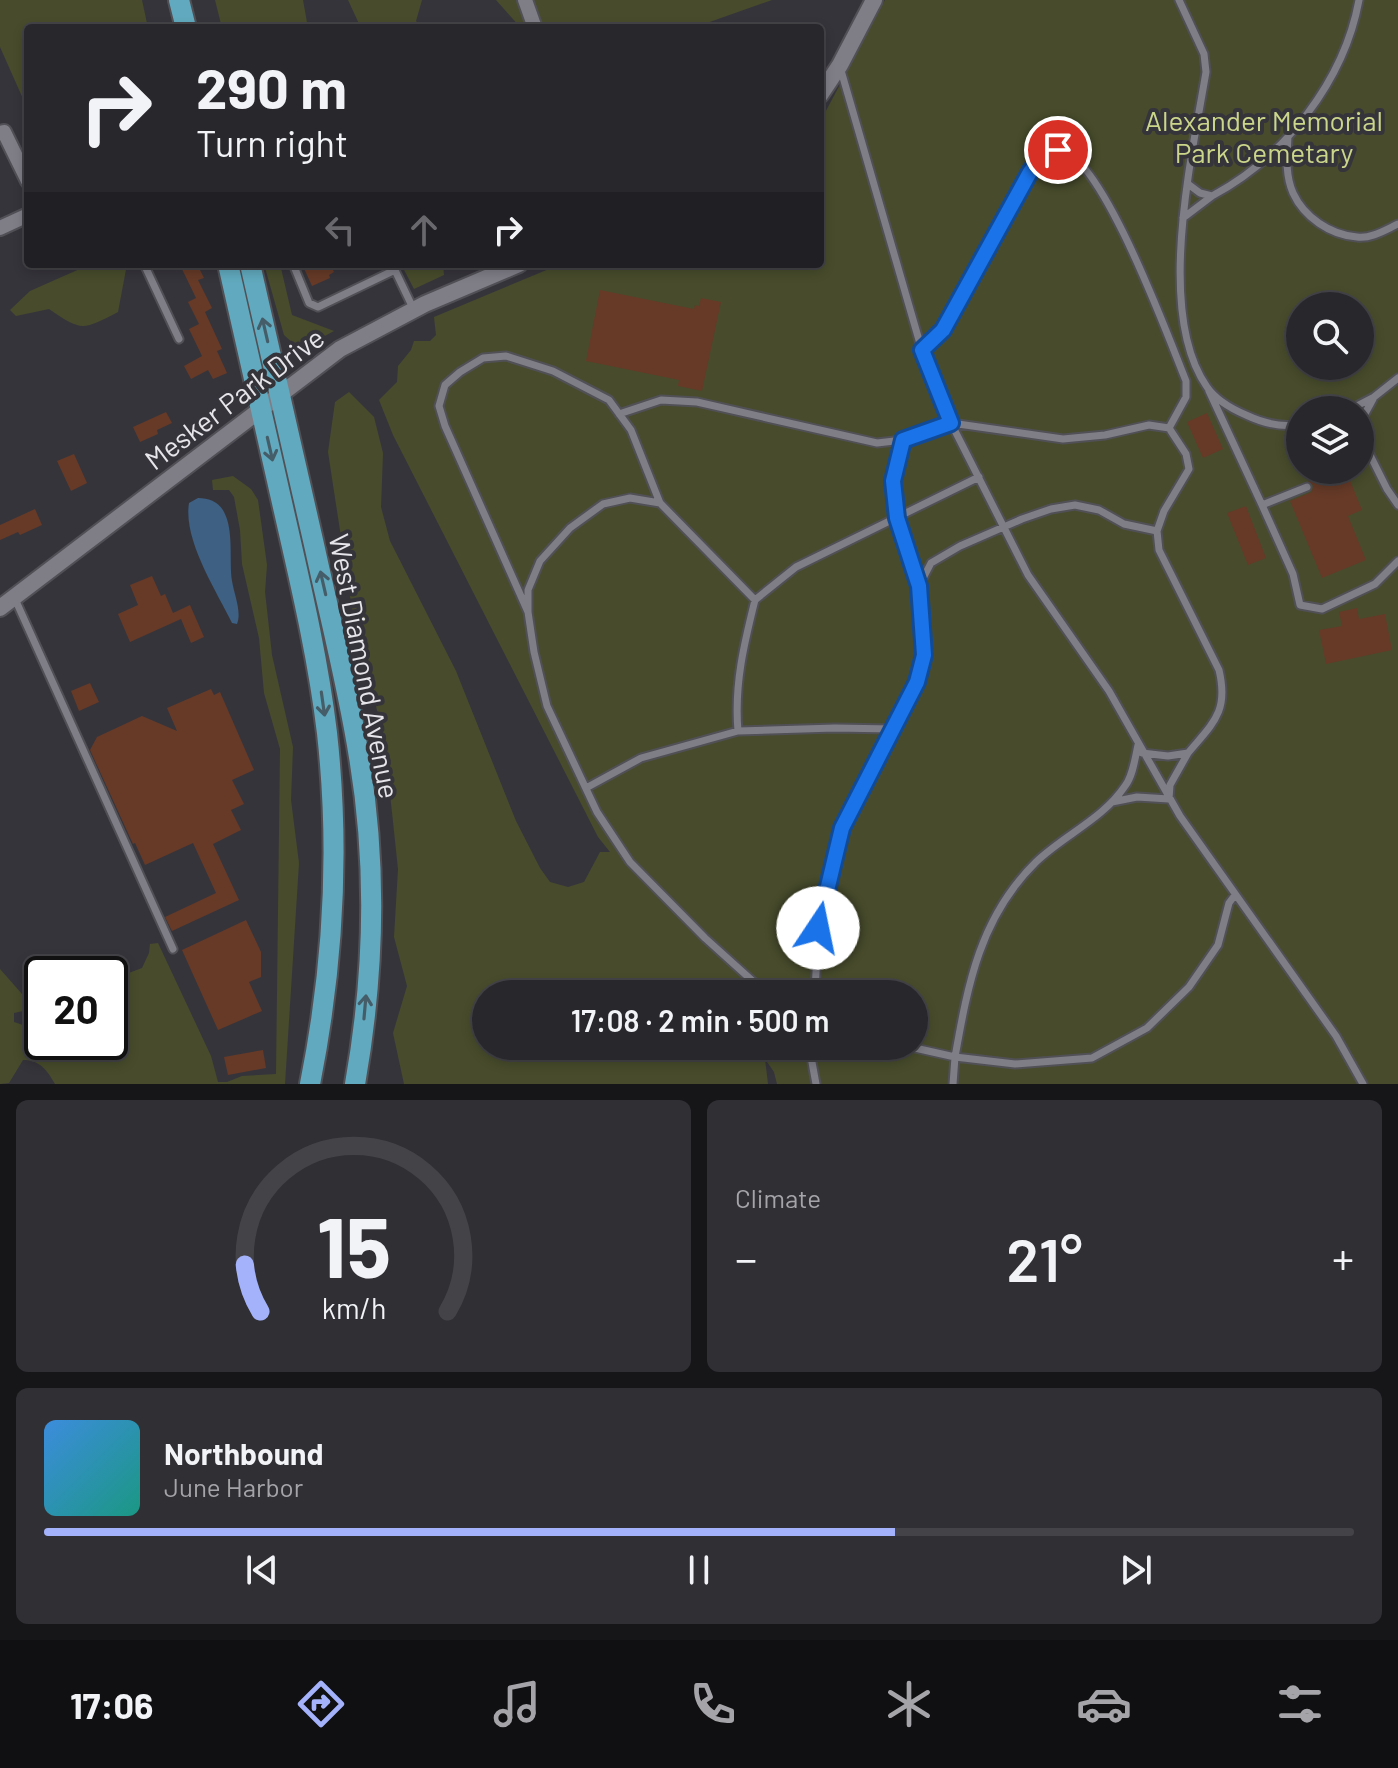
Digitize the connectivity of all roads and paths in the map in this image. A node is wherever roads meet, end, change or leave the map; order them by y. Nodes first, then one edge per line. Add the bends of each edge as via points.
1 (179, 0) edge
2 (525, 0) edge
3 (874, 0) edge
4 (1179, 0) edge
5 (1360, 0) edge
6 (185, 24) edge
7 (534, 24) edge
8 (840, 65) junction
9 (824, 89) edge
10 (1, 130) edge
11 (1288, 137) junction
12 (24, 173) edge
13 (1188, 184) junction
14 (1212, 196) junction
15 (24, 217) edge
16 (1183, 218) junction
17 (1398, 224) edge
18 (0, 228) edge
19 (146, 268) edge
20 (229, 268) edge
21 (251, 268) edge
22 (295, 268) edge
23 (391, 268) edge
24 (393, 268) edge
25 (510, 268) edge
26 (414, 310) junction
27 (179, 339) dead end
28 (922, 350) junction
29 (1398, 378) edge
30 (1207, 387) junction
31 (280, 394) junction
32 (1374, 397) edge
33 (261, 409) junction
34 (1238, 412) junction
35 (619, 414) junction
36 (951, 423) junction
37 (1224, 426) junction
38 (1286, 427) edge
39 (1169, 428) junction
40 (903, 440) junction
41 (1374, 463) edge
42 (979, 477) junction
43 (1307, 487) dead end
44 (660, 503) junction
45 (1262, 505) junction
46 (1398, 505) edge
47 (897, 518) junction
48 (1006, 528) junction
49 (1157, 531) junction
50 (1398, 561) edge
51 (919, 586) junction
52 (14, 597) junction
53 (755, 600) junction
54 (0, 608) edge
55 (528, 612) junction
56 (893, 729) junction
57 (738, 731) junction
58 (1140, 749) junction
59 (1188, 753) junction
60 (586, 788) junction
61 (1169, 799) junction
62 (1110, 802) junction
63 (1235, 895) junction
64 (173, 949) dead end
65 (752, 980) edge
66 (816, 980) edge
67 (928, 1051) edge
68 (955, 1057) junction
69 (812, 1060) edge
70 (310, 1084) edge
71 (355, 1084) edge
72 (816, 1084) edge
73 (953, 1084) edge
74 (1363, 1084) edge

1 - 6 main road
2 - 7 street
3 - 8 street
4 - 13 lane via 1204,54 1206,72
5 - 11 lane via 1335,71
8 - 9 street
8 - 28 lane
10 - 12 street
11 - 14 lane via 1235,184
11 - 17 lane via 1286,167 1292,192 1308,215 1332,231 1358,238
13 - 14 lane
13 - 16 lane
14 - 16 lane
15 - 18 street
16 - 30 lane via 1185,334
19 - 27 lane
20 - 33 main road, West Diamond Avenue
31 -> 21 main road, West Diamond Avenue
22 - 23 lane via 309,303 318,307
24 - 26 lane
25 - 26 street, Mesker Park Drive
26 - 31 street, Mesker Park Drive via 360,337
28 - 36 lane
28 - 39 lane via 943,330 1030,172 1044,154 1073,154 1120,223 1186,381 1186,397
29 - 32 lane
30 - 34 lane
30 - 37 lane
31 - 33 street, Mesker Park Drive
71 -> 31 main road, West Diamond Avenue via 370,942 365,798 351,707
33 - 52 street, Mesker Park Drive
33 -> 70 main road, West Diamond Avenue via 316,653 327,737 333,902
34 - 37 lane
34 - 38 lane
35 - 40 lane via 661,400 697,402 877,443
35 - 44 lane via 631,430
35 - 55 lane via 609,400 553,371 506,356 483,358 445,385 439,406 445,426
36 - 39 lane via 1063,439 1149,425
36 - 40 lane
36 - 42 lane
37 - 45 lane
39 - 49 lane via 1189,469
40 - 47 lane via 893,481
41 - 46 lane
42 - 47 lane
42 - 48 lane
43 - 45 lane
44 - 53 lane
44 - 55 lane via 630,498 603,504 570,528 540,561 528,590
45 - 50 lane via 1293,574 1300,605 1322,609 1375,584
47 - 51 lane
47 - 53 lane via 796,567
48 - 49 lane via 1075,505
48 - 51 lane via 931,563
48 - 58 lane via 1028,575 1109,691
49 - 59 lane via 1159,550 1219,670 1224,692 1221,710
51 - 56 lane via 924,655
52 - 54 street, Mesker Park Drive
52 - 64 lane
53 - 57 lane via 740,665
55 - 60 lane via 547,706
56 - 57 lane
56 - 66 lane via 842,828 818,928
57 - 60 lane via 641,758
58 - 59 lane via 1168,756
58 - 61 lane
58 - 62 lane via 1127,785
59 - 61 lane via 1170,785
60 - 65 lane via 630,862
61 - 62 lane
61 - 63 lane
62 - 68 lane via 1036,862 1008,897 982,940
63 - 68 lane via 1218,945 1189,987 1147,1028 1092,1058 1015,1064
63 - 74 lane via 1336,1036
67 - 68 lane
68 - 73 lane
69 - 72 lane

